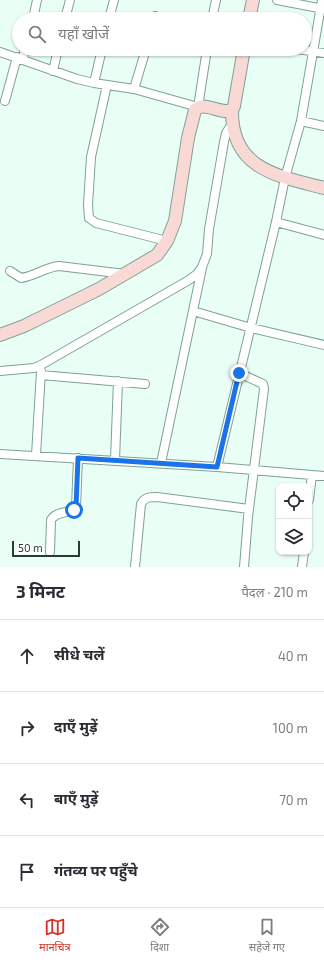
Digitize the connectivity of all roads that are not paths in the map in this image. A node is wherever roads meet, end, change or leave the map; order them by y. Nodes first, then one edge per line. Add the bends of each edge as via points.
1 (37, 0) edge
2 (70, 0) edge
3 (114, 0) edge
4 (216, 0) edge
5 (253, 0) edge
6 (277, 0) edge
7 (322, 6) edge
8 (34, 12) edge
9 (67, 12) edge
10 (111, 12) edge
11 (213, 12) edge
12 (250, 12) edge
13 (313, 51) junction
14 (0, 52) edge
15 (324, 53) edge
16 (12, 56) edge
17 (13, 56) edge
18 (56, 56) edge
19 (100, 56) edge
20 (144, 56) edge
21 (206, 56) edge
22 (243, 56) edge
23 (20, 58) junction
24 (52, 71) junction
25 (94, 83) junction
26 (107, 85) junction
27 (134, 89) junction
28 (5, 101) dead end
29 (198, 107) junction
30 (232, 110) junction
31 (301, 121) junction
32 (232, 124) junction
33 (324, 126) edge
34 (285, 178) junction
35 (324, 188) edge
36 (276, 222) junction
37 (324, 235) edge
38 (167, 241) junction
39 (202, 267) junction
40 (10, 271) dead end
41 (125, 274) junction
42 (193, 311) junction
43 (251, 328) junction
44 (0, 335) edge
45 (324, 346) edge
46 (41, 365) junction
47 (0, 371) edge
48 (239, 373) junction
49 (41, 375) junction
50 (118, 381) junction
51 (145, 384) dead end
52 (0, 454) edge
53 (36, 455) junction
54 (78, 458) junction
55 (115, 460) junction
56 (161, 463) junction
57 (217, 467) junction
58 (255, 470) junction
59 (312, 475) junction
60 (324, 476) edge
61 (311, 483) edge
62 (249, 510) junction
63 (50, 552) dead end
64 (304, 555) edge
65 (135, 567) edge
66 (244, 567) edge
67 (302, 567) edge

1 - 8 street
2 - 9 street
3 - 10 street
4 - 11 street
5 - 12 main road
6 - 7 street
7 - 13 street
13 - 15 street
13 - 31 street
14 - 16 street
17 - 23 street
18 - 24 street
19 - 25 street
20 - 27 street
21 - 29 street
22 - 30 main road
23 - 24 street
23 - 28 street
24 - 25 street
25 - 26 street
26 - 27 street
26 - 38 street via 91,157 89,218 96,223
27 - 29 street
29 - 30 main road
29 - 38 main road via 191,124 175,221
30 - 32 main road
31 - 33 street
31 - 34 street
32 - 34 main road via 236,138 248,158 258,166
32 - 39 street via 224,142 207,254
34 - 35 main road
34 - 36 street
36 - 37 street
36 - 43 street
38 - 41 main road via 157,255
39 - 42 street
39 - 46 street via 189,280
40 - 41 street via 21,278 59,266
41 - 44 main road via 24,326
42 - 43 street
42 - 56 street
43 - 45 street
43 - 48 street
46 - 47 street
46 - 49 street
48 - 57 street
48 - 58 street via 263,384 264,389
49 - 50 street
49 - 53 street
50 - 51 street
50 - 55 street
52 - 53 street
53 - 54 street
54 - 55 street
54 - 63 street via 76,507 52,517
55 - 56 street
56 - 57 street
57 - 58 street
58 - 59 street
58 - 62 street
59 - 60 street
59 - 61 street
62 - 65 street via 147,497 141,504
62 - 66 street
64 - 67 street

